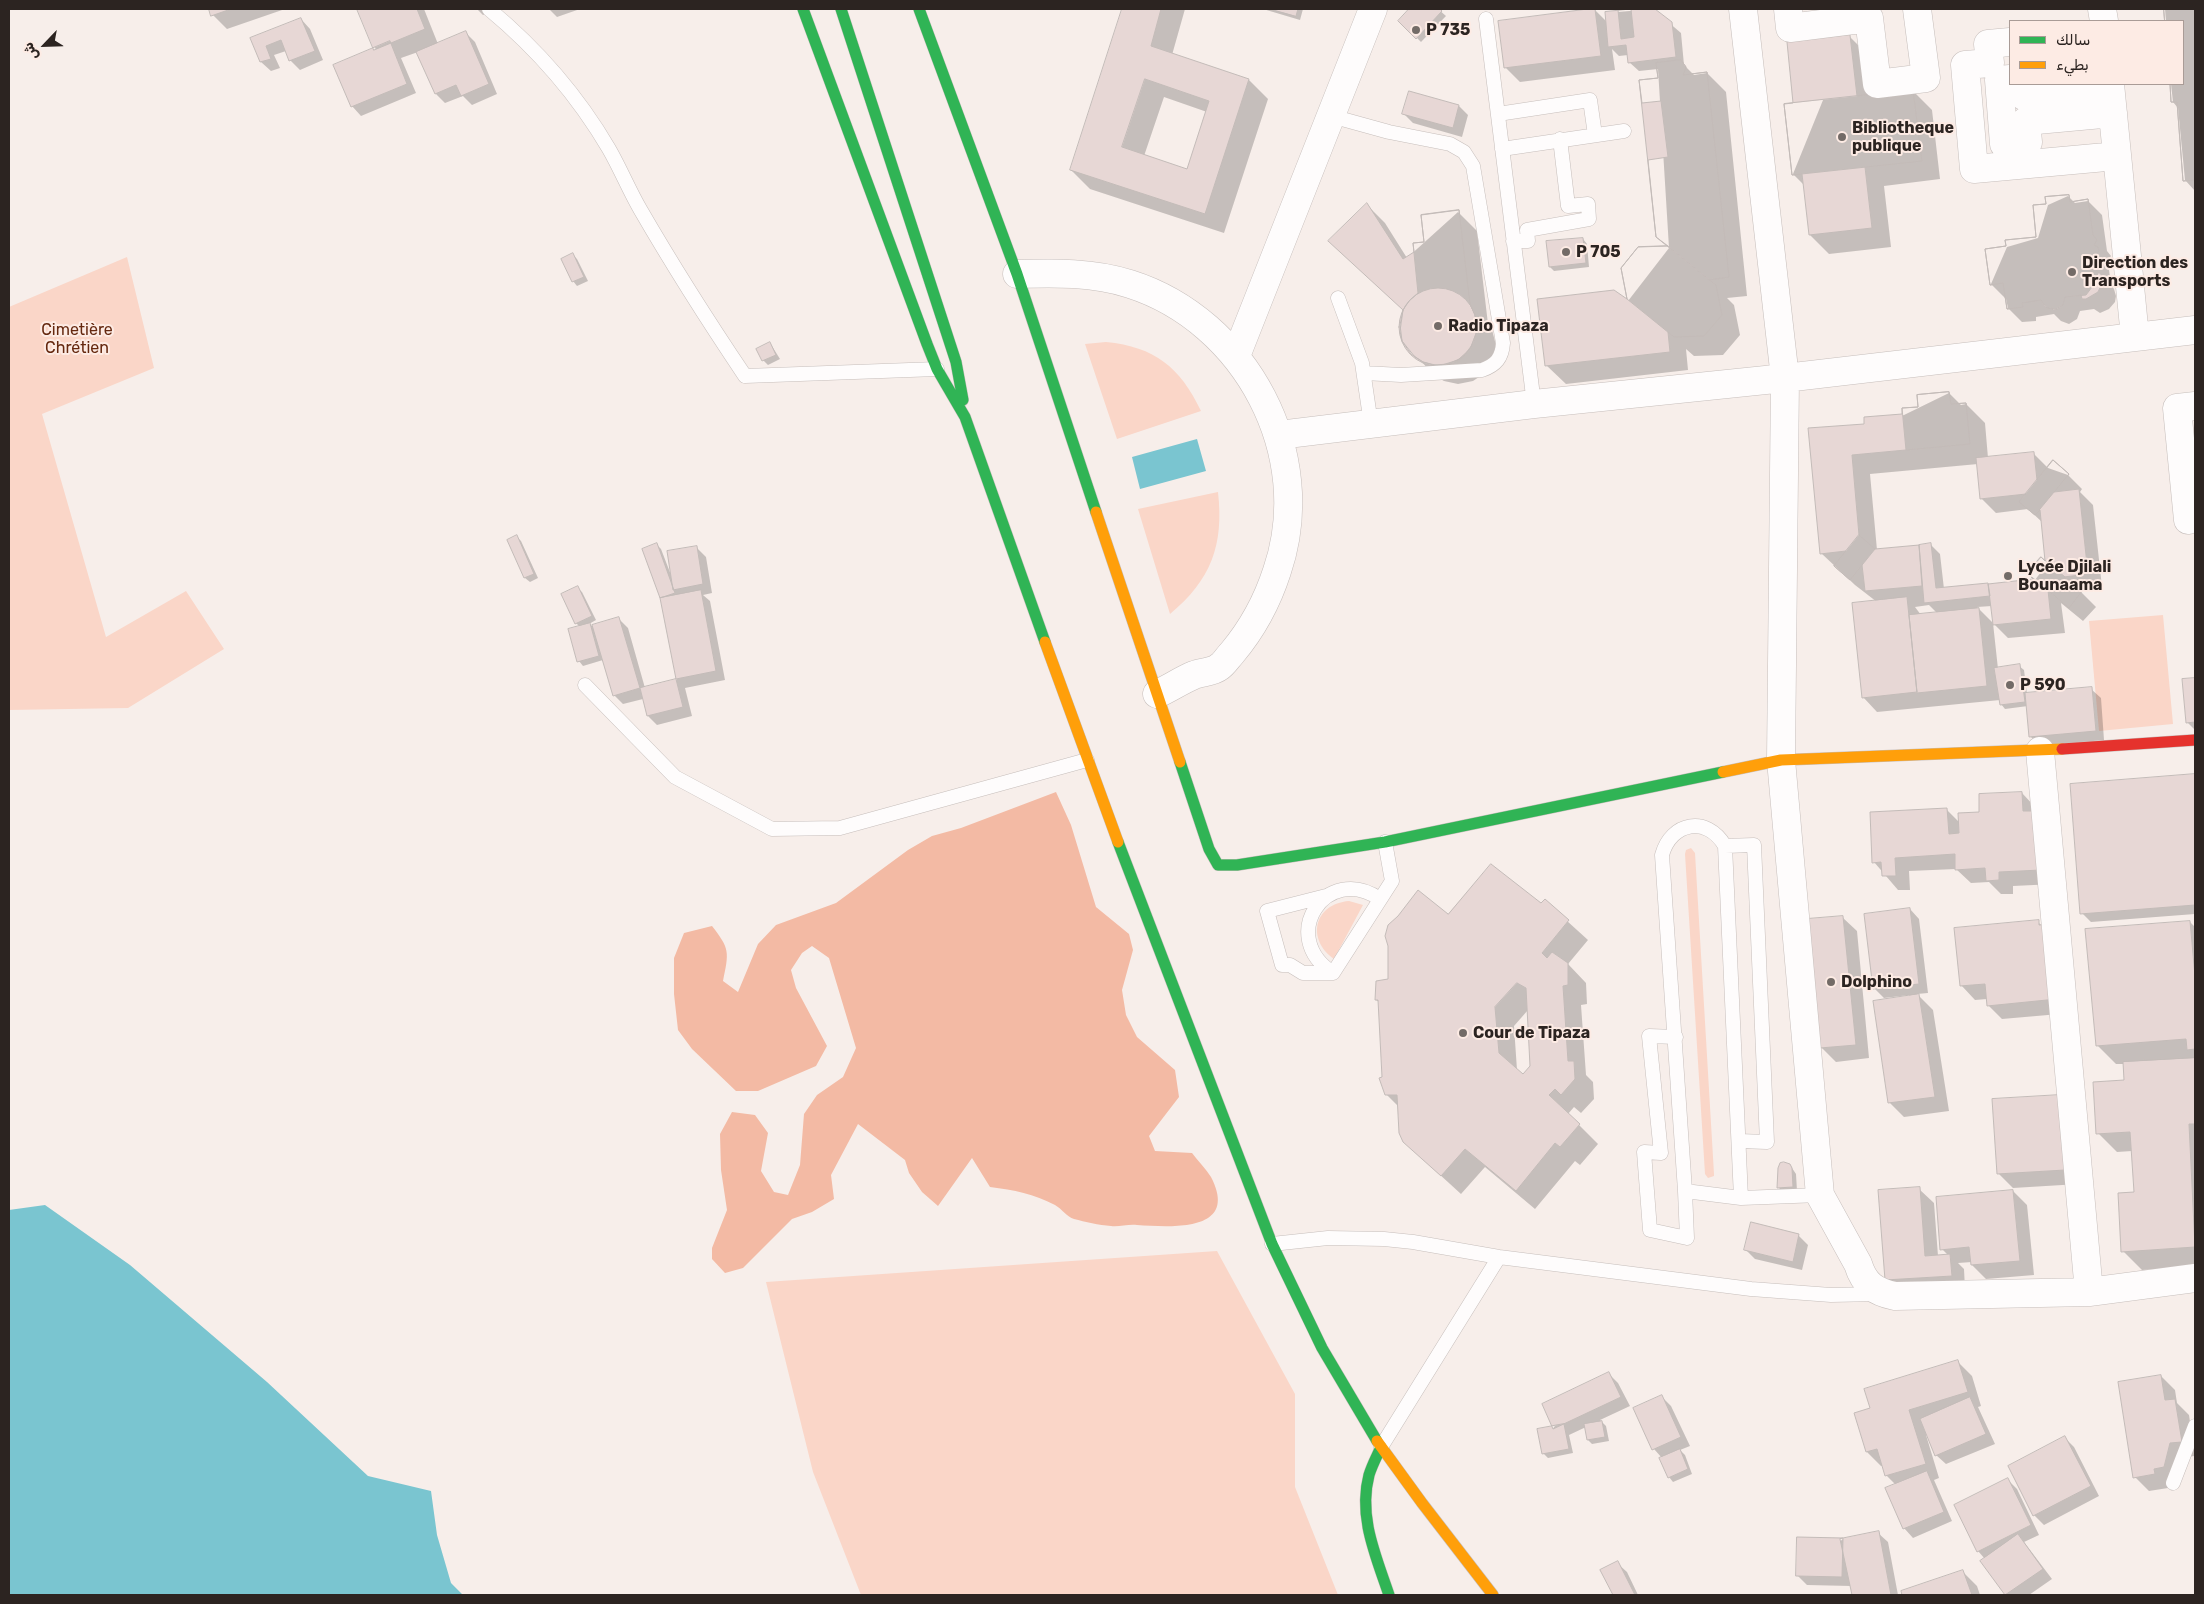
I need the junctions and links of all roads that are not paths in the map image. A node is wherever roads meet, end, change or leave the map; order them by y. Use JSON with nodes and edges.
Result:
{"nodes":[{"id":1,"x":489,"y":9,"type":"edge"},
{"id":2,"x":803,"y":9,"type":"edge"},
{"id":3,"x":841,"y":9,"type":"edge"},
{"id":4,"x":919,"y":9,"type":"edge"},
{"id":5,"x":1373,"y":9,"type":"edge"},
{"id":6,"x":1743,"y":9,"type":"edge"},
{"id":7,"x":1788,"y":9,"type":"edge"},
{"id":8,"x":1917,"y":9,"type":"edge"},
{"id":9,"x":1486,"y":19,"type":"dead end"},
{"id":10,"x":2009,"y":42,"type":"edge"},
{"id":11,"x":2009,"y":80,"type":"edge"},
{"id":12,"x":2024,"y":85,"type":"edge"},
{"id":13,"x":2111,"y":95,"type":"edge"},
{"id":14,"x":1498,"y":114,"type":"junction"},
{"id":15,"x":1330,"y":116,"type":"junction"},
{"id":16,"x":1624,"y":131,"type":"dead end"},
{"id":17,"x":1595,"y":135,"type":"junction"},
{"id":18,"x":1560,"y":139,"type":"junction"},
{"id":19,"x":1502,"y":149,"type":"junction"},
{"id":20,"x":2117,"y":156,"type":"junction"},
{"id":21,"x":1514,"y":241,"type":"junction"},
{"id":22,"x":1017,"y":274,"type":"junction"},
{"id":23,"x":1338,"y":298,"type":"dead end"},
{"id":24,"x":2195,"y":330,"type":"edge"},
{"id":25,"x":2135,"y":337,"type":"junction"},
{"id":26,"x":1236,"y":356,"type":"junction"},
{"id":27,"x":937,"y":369,"type":"junction"},
{"id":28,"x":1364,"y":373,"type":"junction"},
{"id":29,"x":1784,"y":378,"type":"junction"},
{"id":30,"x":1534,"y":404,"type":"junction"},
{"id":31,"x":2195,"y":406,"type":"edge"},
{"id":32,"x":965,"y":417,"type":"junction"},
{"id":33,"x":1371,"y":424,"type":"junction"},
{"id":34,"x":1279,"y":435,"type":"junction"},
{"id":35,"x":2188,"y":520,"type":"dead end"},
{"id":36,"x":585,"y":685,"type":"dead end"},
{"id":37,"x":1157,"y":694,"type":"junction"},
{"id":38,"x":2195,"y":740,"type":"edge"},
{"id":39,"x":2040,"y":752,"type":"junction"},
{"id":40,"x":1086,"y":760,"type":"junction"},
{"id":41,"x":1781,"y":760,"type":"junction"},
{"id":42,"x":1385,"y":842,"type":"junction"},
{"id":43,"x":1724,"y":846,"type":"junction"},
{"id":44,"x":1326,"y":896,"type":"junction"},
{"id":45,"x":1380,"y":899,"type":"junction"},
{"id":46,"x":1333,"y":973,"type":"junction"},
{"id":47,"x":1676,"y":1037,"type":"junction"},
{"id":48,"x":1739,"y":1141,"type":"junction"},
{"id":49,"x":1685,"y":1191,"type":"junction"},
{"id":50,"x":1820,"y":1194,"type":"junction"},
{"id":51,"x":1741,"y":1198,"type":"junction"},
{"id":52,"x":1272,"y":1244,"type":"junction"},
{"id":53,"x":1499,"y":1257,"type":"junction"},
{"id":54,"x":2195,"y":1278,"type":"edge"},
{"id":55,"x":2089,"y":1292,"type":"junction"},
{"id":56,"x":1881,"y":1294,"type":"junction"},
{"id":57,"x":2195,"y":1426,"type":"edge"},
{"id":58,"x":1381,"y":1447,"type":"junction"},
{"id":59,"x":2173,"y":1482,"type":"dead end"},
{"id":60,"x":1389,"y":1595,"type":"edge"},
{"id":61,"x":1493,"y":1595,"type":"edge"}],
"edges":[{"from":1,"to":27,"type":"lane"},
{"from":2,"to":27,"type":"main road"},
{"from":3,"to":32,"type":"main road"},
{"from":4,"to":22,"type":"main road"},
{"from":5,"to":15,"type":"street"},
{"from":6,"to":29,"type":"street"},
{"from":7,"to":8,"type":"street"},
{"from":9,"to":14,"type":"lane"},
{"from":10,"to":20,"type":"street"},
{"from":11,"to":13,"type":"street"},
{"from":12,"to":13,"type":"street"},
{"from":13,"to":20,"type":"street"},
{"from":14,"to":17,"type":"lane"},
{"from":14,"to":19,"type":"lane"},
{"from":15,"to":26,"type":"street"},
{"from":15,"to":28,"type":"lane"},
{"from":16,"to":17,"type":"lane"},
{"from":17,"to":18,"type":"lane"},
{"from":18,"to":19,"type":"lane"},
{"from":18,"to":21,"type":"lane"},
{"from":19,"to":21,"type":"lane"},
{"from":20,"to":25,"type":"street"},
{"from":21,"to":30,"type":"lane"},
{"from":22,"to":26,"type":"street"},
{"from":22,"to":37,"type":"main road"},
{"from":23,"to":28,"type":"lane"},
{"from":24,"to":25,"type":"street"},
{"from":25,"to":29,"type":"street"},
{"from":26,"to":34,"type":"street"},
{"from":27,"to":32,"type":"main road"},
{"from":28,"to":33,"type":"lane"},
{"from":29,"to":30,"type":"street"},
{"from":29,"to":41,"type":"street"},
{"from":30,"to":33,"type":"street"},
{"from":31,"to":35,"type":"street"},
{"from":32,"to":40,"type":"main road"},
{"from":33,"to":34,"type":"street"},
{"from":34,"to":37,"type":"street"},
{"from":36,"to":40,"type":"lane"},
{"from":37,"to":42,"type":"main road"},
{"from":38,"to":39,"type":"main road"},
{"from":39,"to":41,"type":"main road"},
{"from":39,"to":55,"type":"street"},
{"from":40,"to":52,"type":"main road"},
{"from":41,"to":42,"type":"main road"},
{"from":41,"to":50,"type":"street"},
{"from":42,"to":45,"type":"lane"},
{"from":43,"to":47,"type":"lane"},
{"from":43,"to":48,"type":"lane"},
{"from":43,"to":48,"type":"lane"},
{"from":44,"to":45,"type":"lane"},
{"from":44,"to":46,"type":"lane"},
{"from":44,"to":46,"type":"lane"},
{"from":45,"to":46,"type":"lane"},
{"from":47,"to":49,"type":"lane"},
{"from":47,"to":49,"type":"lane"},
{"from":48,"to":51,"type":"lane"},
{"from":49,"to":51,"type":"lane"},
{"from":50,"to":51,"type":"lane"},
{"from":50,"to":56,"type":"street"},
{"from":52,"to":53,"type":"lane"},
{"from":52,"to":58,"type":"main road"},
{"from":53,"to":56,"type":"lane"},
{"from":53,"to":58,"type":"lane"},
{"from":54,"to":55,"type":"street"},
{"from":55,"to":56,"type":"street"},
{"from":57,"to":59,"type":"lane"},
{"from":58,"to":60,"type":"main road"},
{"from":58,"to":61,"type":"main road"}]}
